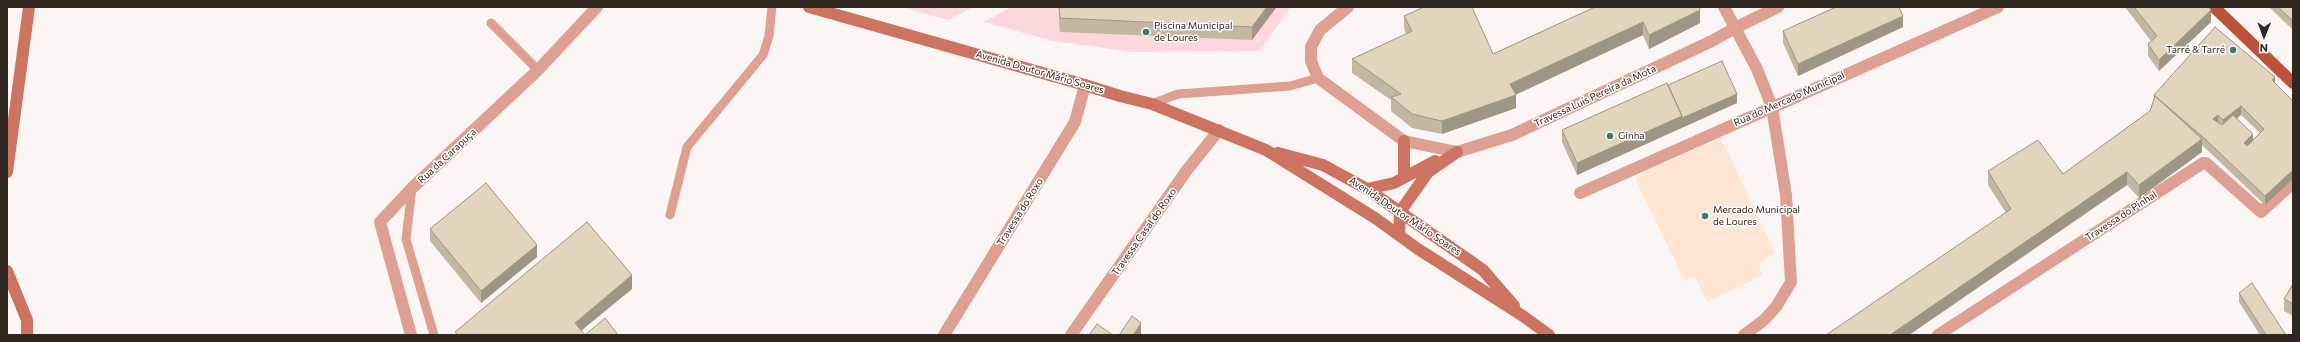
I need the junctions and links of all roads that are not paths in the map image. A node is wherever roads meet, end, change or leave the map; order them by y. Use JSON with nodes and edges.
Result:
{"nodes":[{"id":1,"x":29,"y":7,"type":"edge"},
{"id":2,"x":598,"y":7,"type":"edge"},
{"id":3,"x":772,"y":7,"type":"edge"},
{"id":4,"x":809,"y":7,"type":"edge"},
{"id":5,"x":1348,"y":7,"type":"edge"},
{"id":6,"x":1724,"y":7,"type":"edge"},
{"id":7,"x":1778,"y":7,"type":"edge"},
{"id":8,"x":1998,"y":7,"type":"edge"},
{"id":9,"x":2214,"y":7,"type":"edge"},
{"id":10,"x":491,"y":23,"type":"dead end"},
{"id":11,"x":1734,"y":28,"type":"junction"},
{"id":12,"x":538,"y":70,"type":"junction"},
{"id":13,"x":1318,"y":78,"type":"junction"},
{"id":14,"x":2293,"y":83,"type":"edge"},
{"id":15,"x":1085,"y":85,"type":"junction"},
{"id":16,"x":1152,"y":104,"type":"junction"},
{"id":17,"x":1772,"y":107,"type":"junction"},
{"id":18,"x":1219,"y":130,"type":"junction"},
{"id":19,"x":1404,"y":141,"type":"junction"},
{"id":20,"x":1266,"y":150,"type":"junction"},
{"id":21,"x":1457,"y":152,"type":"junction"},
{"id":22,"x":7,"y":172,"type":"edge"},
{"id":23,"x":1404,"y":177,"type":"junction"},
{"id":24,"x":2293,"y":183,"type":"edge"},
{"id":25,"x":412,"y":188,"type":"junction"},
{"id":26,"x":1367,"y":189,"type":"junction"},
{"id":27,"x":1580,"y":192,"type":"dead end"},
{"id":28,"x":1400,"y":212,"type":"junction"},
{"id":29,"x":670,"y":215,"type":"dead end"},
{"id":30,"x":1399,"y":235,"type":"junction"},
{"id":31,"x":7,"y":271,"type":"edge"},
{"id":32,"x":7,"y":284,"type":"edge"},
{"id":33,"x":18,"y":298,"type":"junction"},
{"id":34,"x":1523,"y":316,"type":"junction"},
{"id":35,"x":27,"y":335,"type":"edge"},
{"id":36,"x":411,"y":335,"type":"edge"},
{"id":37,"x":434,"y":335,"type":"edge"},
{"id":38,"x":944,"y":335,"type":"edge"},
{"id":39,"x":1071,"y":335,"type":"edge"},
{"id":40,"x":1550,"y":335,"type":"edge"},
{"id":41,"x":1744,"y":335,"type":"edge"},
{"id":42,"x":1938,"y":335,"type":"edge"}],
"edges":[{"from":1,"to":22,"type":"street"},
{"from":2,"to":12,"type":"street","name":"Rua da Carapuça"},
{"from":3,"to":29,"type":"lane"},
{"from":4,"to":15,"type":"street","name":"Avenida Doutor Mário Soares"},
{"from":5,"to":13,"type":"street"},
{"from":6,"to":11,"type":"street"},
{"from":7,"to":11,"type":"street","name":"Travessa Luís Pereira da Mota"},
{"from":8,"to":17,"type":"street","name":"Rua do Mercado Municipal"},
{"from":9,"to":14,"type":"main road"},
{"from":10,"to":12,"type":"lane"},
{"from":11,"to":17,"type":"street"},
{"from":11,"to":21,"type":"street","name":"Travessa Luís Pereira da Mota"},
{"from":12,"to":25,"type":"street","name":"Rua da Carapuça"},
{"from":13,"to":16,"type":"lane"},
{"from":13,"to":19,"type":"street"},
{"from":15,"to":16,"type":"street","name":"Avenida Doutor Mário Soares"},
{"from":15,"to":38,"type":"street","name":"Travessa do Roxo"},
{"from":16,"to":18,"type":"street","name":"Avenida Doutor Mário Soares"},
{"from":17,"to":27,"type":"street","name":"Rua do Mercado Municipal"},
{"from":17,"to":41,"type":"street"},
{"from":18,"to":20,"type":"street","name":"Avenida Doutor Mário Soares"},
{"from":18,"to":39,"type":"street","name":"Travessa Casal do Roxo"},
{"from":19,"to":21,"type":"street","name":"Travessa Luís Pereira da Mota"},
{"from":19,"to":23,"type":"street"},
{"from":20,"to":26,"type":"street","name":"Avenida Doutor Mário Soares"},
{"from":20,"to":30,"type":"street","name":"Avenida Doutor Mário Soares"},
{"from":21,"to":23,"type":"street"},
{"from":21,"to":28,"type":"street"},
{"from":23,"to":26,"type":"street"},
{"from":24,"to":42,"type":"street","name":"Travessa do Pinhal"},
{"from":25,"to":36,"type":"street","name":"Rua da Carapuça"},
{"from":25,"to":37,"type":"lane"},
{"from":26,"to":28,"type":"street","name":"Avenida Doutor Mário Soares"},
{"from":28,"to":30,"type":"street"},
{"from":28,"to":34,"type":"street","name":"Avenida Doutor Mário Soares"},
{"from":30,"to":34,"type":"street","name":"Avenida Doutor Mário Soares"},
{"from":31,"to":33,"type":"street"},
{"from":32,"to":33,"type":"street"},
{"from":33,"to":35,"type":"street"},
{"from":34,"to":40,"type":"street","name":"Avenida Doutor Mário Soares"}]}
